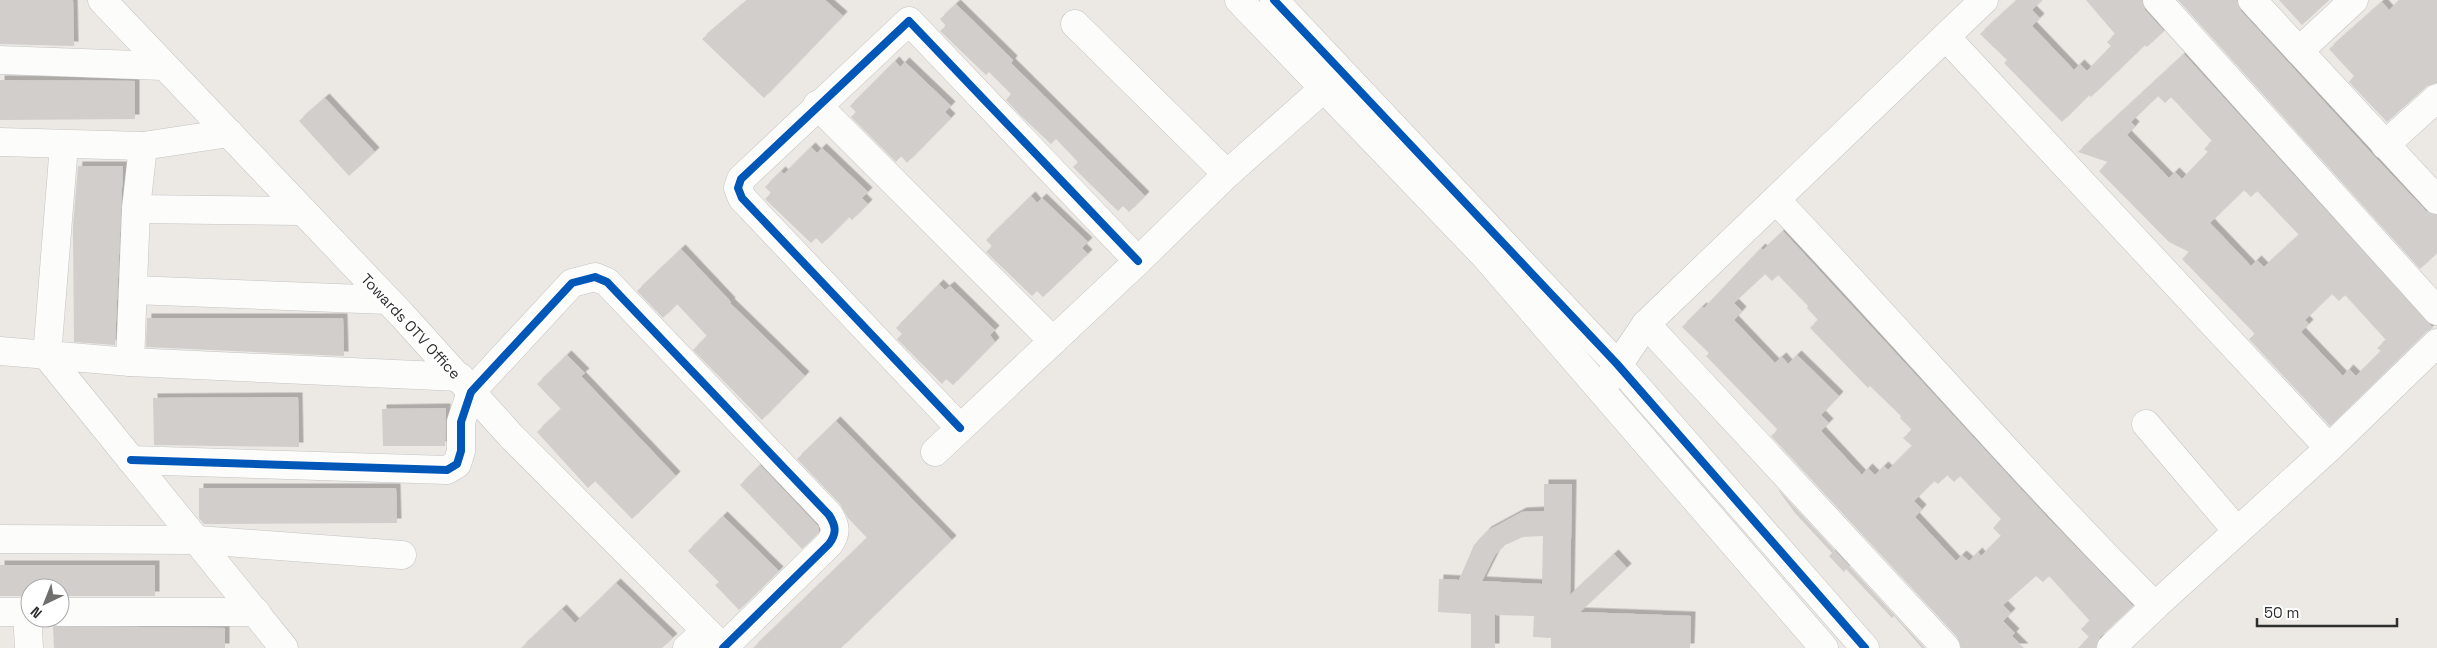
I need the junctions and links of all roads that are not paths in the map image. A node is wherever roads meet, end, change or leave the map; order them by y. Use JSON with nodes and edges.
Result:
{"nodes":[{"id":1,"x":102,"y":0,"type":"edge"},
{"id":2,"x":1238,"y":0,"type":"edge"},
{"id":3,"x":1274,"y":0,"type":"edge"},
{"id":4,"x":1984,"y":0,"type":"edge"},
{"id":5,"x":2157,"y":0,"type":"edge"},
{"id":6,"x":2252,"y":0,"type":"edge"},
{"id":7,"x":2354,"y":0,"type":"edge"},
{"id":8,"x":1076,"y":24,"type":"dead end"},
{"id":9,"x":1946,"y":37,"type":"junction"},
{"id":10,"x":2299,"y":51,"type":"junction"},
{"id":11,"x":0,"y":60,"type":"edge"},
{"id":12,"x":163,"y":66,"type":"junction"},
{"id":13,"x":1323,"y":89,"type":"junction"},
{"id":14,"x":2437,"y":98,"type":"edge"},
{"id":15,"x":817,"y":106,"type":"junction"},
{"id":16,"x":229,"y":133,"type":"junction"},
{"id":17,"x":0,"y":142,"type":"edge"},
{"id":18,"x":64,"y":145,"type":"junction"},
{"id":19,"x":2385,"y":145,"type":"junction"},
{"id":20,"x":143,"y":146,"type":"junction"},
{"id":21,"x":1227,"y":174,"type":"junction"},
{"id":22,"x":2437,"y":200,"type":"edge"},
{"id":23,"x":1777,"y":201,"type":"junction"},
{"id":24,"x":136,"y":209,"type":"junction"},
{"id":25,"x":303,"y":211,"type":"junction"},
{"id":26,"x":1138,"y":261,"type":"junction"},
{"id":27,"x":133,"y":290,"type":"junction"},
{"id":28,"x":387,"y":300,"type":"junction"},
{"id":29,"x":2437,"y":311,"type":"edge"},
{"id":30,"x":1646,"y":324,"type":"junction"},
{"id":31,"x":1053,"y":340,"type":"junction"},
{"id":32,"x":2437,"y":343,"type":"edge"},
{"id":33,"x":0,"y":350,"type":"edge"},
{"id":34,"x":47,"y":356,"type":"junction"},
{"id":35,"x":130,"y":362,"type":"junction"},
{"id":36,"x":1618,"y":364,"type":"junction"},
{"id":37,"x":465,"y":384,"type":"junction"},
{"id":38,"x":1602,"y":391,"type":"junction"},
{"id":39,"x":2146,"y":424,"type":"dead end"},
{"id":40,"x":960,"y":428,"type":"junction"},
{"id":41,"x":2329,"y":448,"type":"junction"},
{"id":42,"x":935,"y":452,"type":"dead end"},
{"id":43,"x":131,"y":460,"type":"junction"},
{"id":44,"x":2237,"y":531,"type":"junction"},
{"id":45,"x":0,"y":540,"type":"edge"},
{"id":46,"x":198,"y":540,"type":"junction"},
{"id":47,"x":402,"y":555,"type":"dead end"},
{"id":48,"x":2155,"y":606,"type":"junction"},
{"id":49,"x":0,"y":612,"type":"edge"},
{"id":50,"x":20,"y":612,"type":"edge"},
{"id":51,"x":70,"y":612,"type":"edge"},
{"id":52,"x":256,"y":612,"type":"junction"},
{"id":53,"x":28,"y":628,"type":"edge"},
{"id":54,"x":710,"y":644,"type":"edge"},
{"id":55,"x":29,"y":648,"type":"edge"},
{"id":56,"x":284,"y":648,"type":"edge"},
{"id":57,"x":1824,"y":648,"type":"edge"},
{"id":58,"x":1865,"y":648,"type":"edge"},
{"id":59,"x":1946,"y":648,"type":"edge"},
{"id":60,"x":2112,"y":648,"type":"edge"}],
"edges":[{"from":1,"to":12,"type":"street","name":"Towards OTV Office"},
{"from":2,"to":13,"type":"street"},
{"from":3,"to":36,"type":"street"},
{"from":4,"to":9,"type":"street"},
{"from":5,"to":29,"type":"street"},
{"from":6,"to":10,"type":"street"},
{"from":7,"to":10,"type":"street"},
{"from":8,"to":21,"type":"street"},
{"from":9,"to":23,"type":"street"},
{"from":9,"to":41,"type":"street"},
{"from":10,"to":19,"type":"street"},
{"from":11,"to":12,"type":"street"},
{"from":12,"to":16,"type":"street","name":"Towards OTV Office"},
{"from":13,"to":21,"type":"street"},
{"from":13,"to":38,"type":"street"},
{"from":14,"to":19,"type":"street"},
{"from":15,"to":26,"type":"street"},
{"from":15,"to":31,"type":"street"},
{"from":15,"to":40,"type":"street"},
{"from":16,"to":20,"type":"street"},
{"from":16,"to":25,"type":"street","name":"Towards OTV Office"},
{"from":17,"to":18,"type":"street"},
{"from":18,"to":20,"type":"street"},
{"from":18,"to":34,"type":"street"},
{"from":19,"to":22,"type":"street"},
{"from":20,"to":24,"type":"street"},
{"from":21,"to":26,"type":"street"},
{"from":23,"to":30,"type":"street"},
{"from":23,"to":48,"type":"street"},
{"from":24,"to":25,"type":"street"},
{"from":24,"to":27,"type":"street"},
{"from":25,"to":28,"type":"street","name":"Towards OTV Office"},
{"from":26,"to":31,"type":"street"},
{"from":27,"to":28,"type":"street"},
{"from":27,"to":35,"type":"street"},
{"from":28,"to":37,"type":"street","name":"Towards OTV Office"},
{"from":30,"to":36,"type":"street"},
{"from":30,"to":59,"type":"street"},
{"from":31,"to":40,"type":"street"},
{"from":32,"to":41,"type":"street"},
{"from":33,"to":34,"type":"street"},
{"from":34,"to":35,"type":"street"},
{"from":34,"to":43,"type":"street"},
{"from":35,"to":37,"type":"street"},
{"from":36,"to":38,"type":"street"},
{"from":36,"to":58,"type":"street"},
{"from":37,"to":43,"type":"street"},
{"from":37,"to":54,"type":"street","name":"Towards OTV Office"},
{"from":37,"to":54,"type":"street"},
{"from":38,"to":57,"type":"street"},
{"from":39,"to":44,"type":"street"},
{"from":40,"to":42,"type":"street"},
{"from":41,"to":44,"type":"street"},
{"from":43,"to":46,"type":"street"},
{"from":44,"to":48,"type":"street"},
{"from":45,"to":46,"type":"street"},
{"from":46,"to":47,"type":"street"},
{"from":46,"to":52,"type":"street"},
{"from":48,"to":60,"type":"street"},
{"from":49,"to":50,"type":"street"},
{"from":51,"to":52,"type":"street"},
{"from":52,"to":56,"type":"street"},
{"from":53,"to":55,"type":"street"}]}
